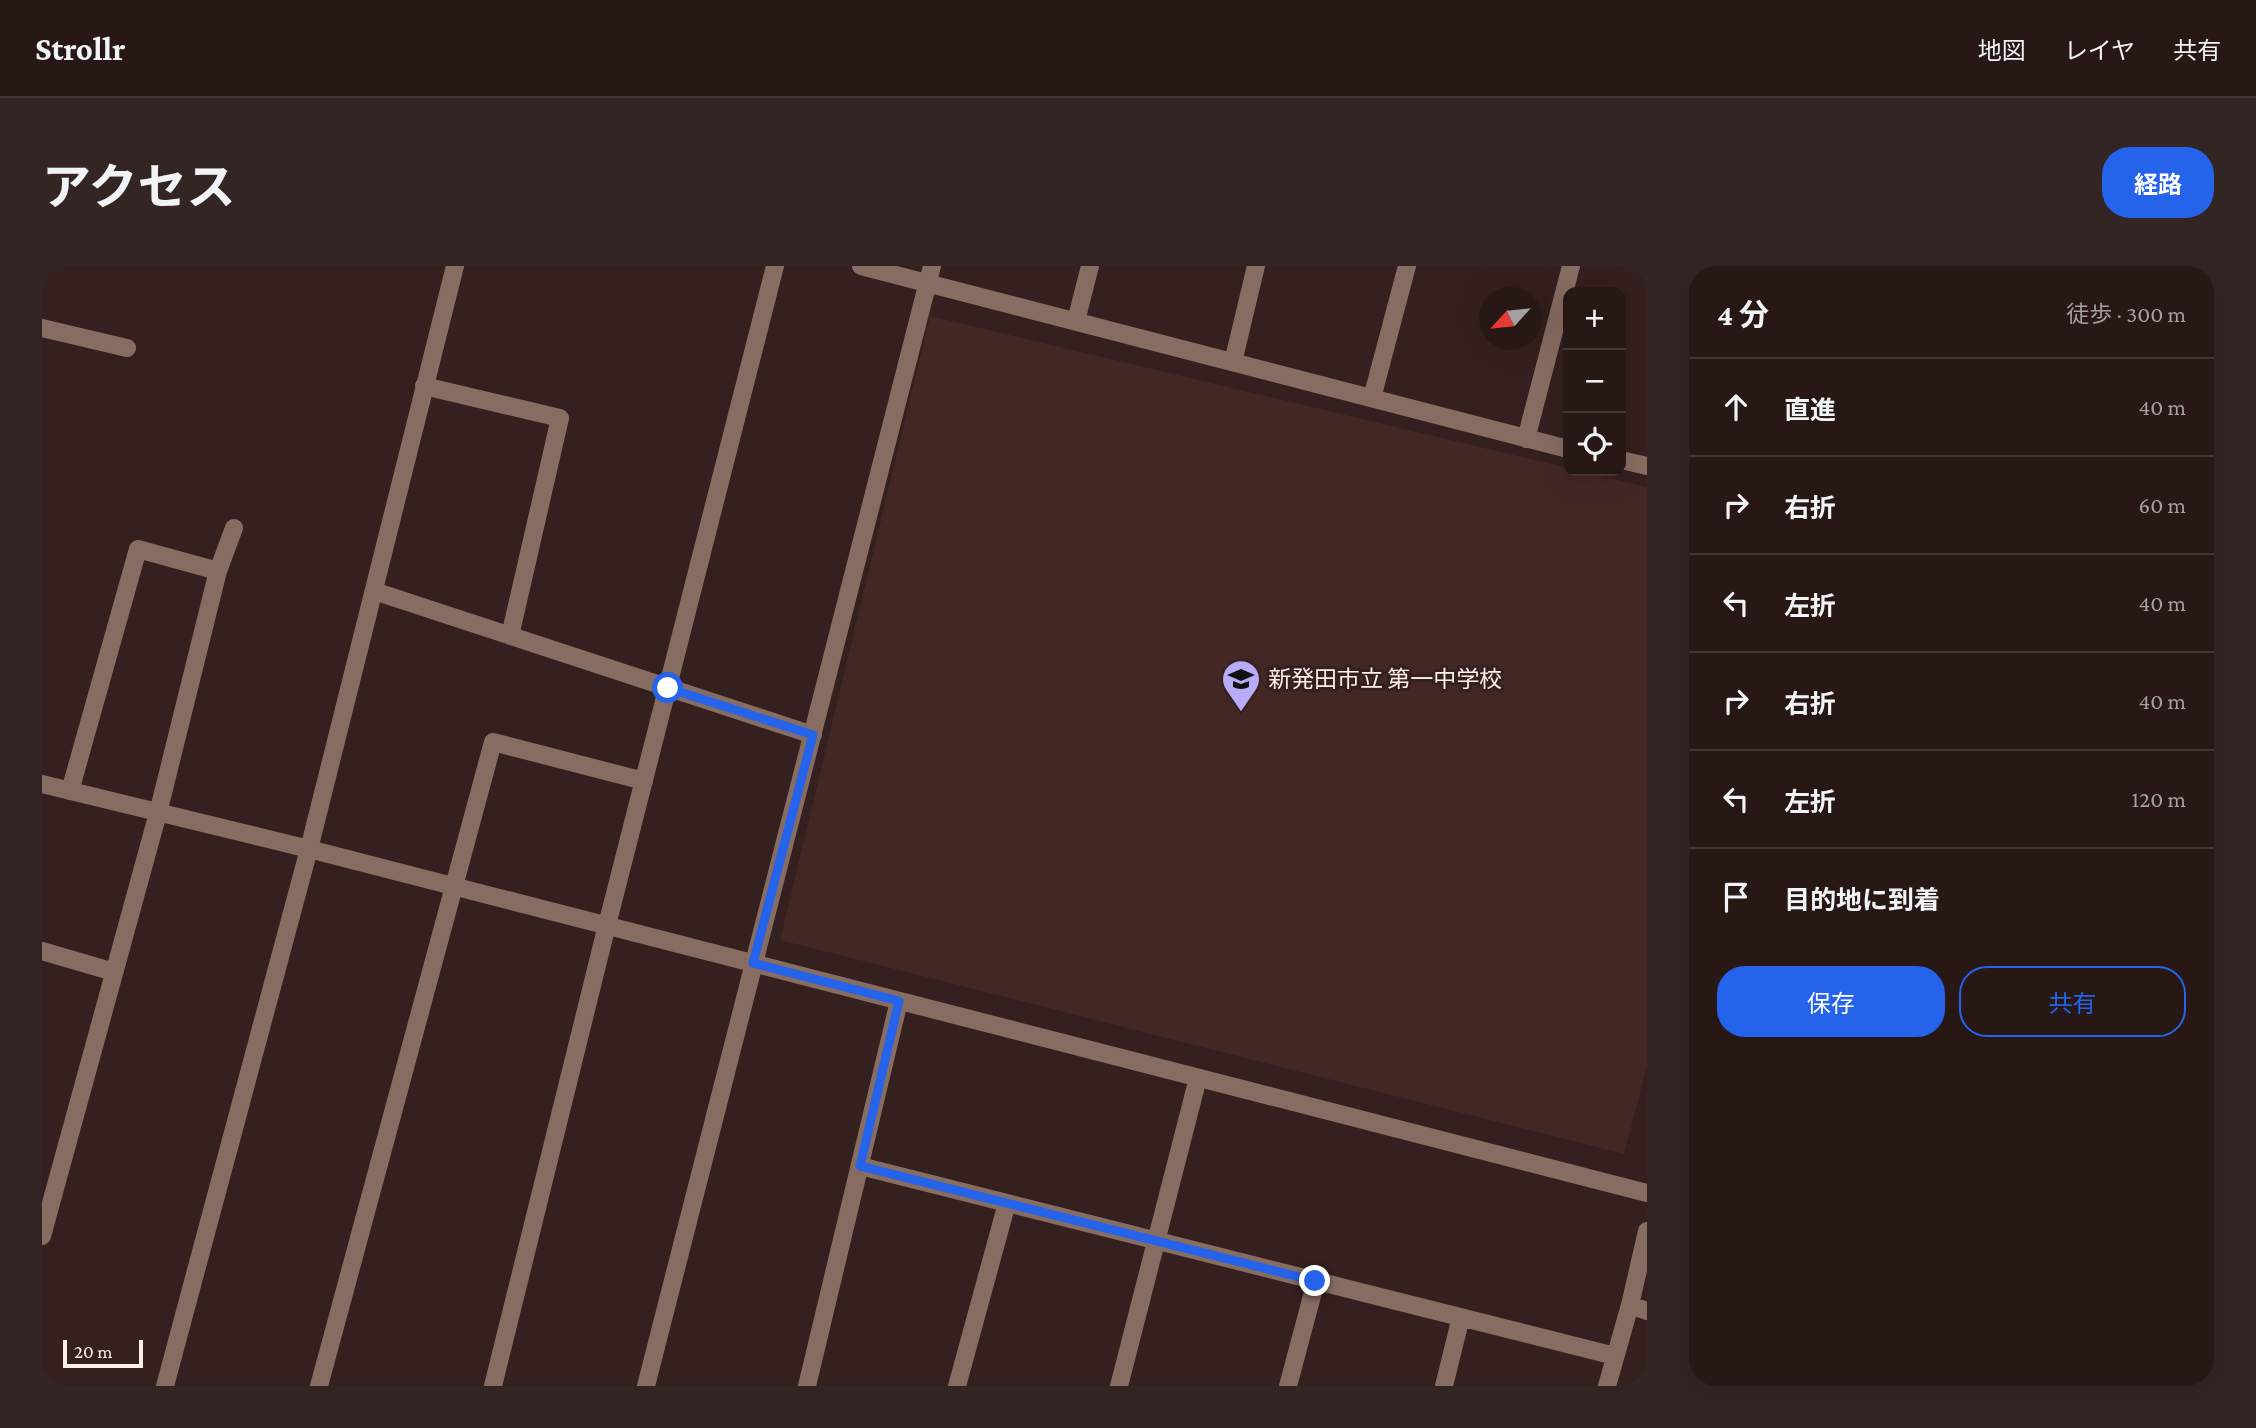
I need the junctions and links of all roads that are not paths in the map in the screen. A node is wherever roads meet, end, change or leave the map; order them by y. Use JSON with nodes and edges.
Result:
{"nodes":[{"id":1,"x":455,"y":266,"type":"edge"},
{"id":2,"x":775,"y":266,"type":"edge"},
{"id":3,"x":862,"y":266,"type":"edge"},
{"id":4,"x":1090,"y":266,"type":"edge"},
{"id":5,"x":1256,"y":266,"type":"edge"},
{"id":6,"x":1407,"y":266,"type":"edge"},
{"id":7,"x":1571,"y":266,"type":"edge"},
{"id":8,"x":929,"y":274,"type":"edge"},
{"id":9,"x":1076,"y":321,"type":"junction"},
{"id":10,"x":42,"y":328,"type":"edge"},
{"id":11,"x":127,"y":348,"type":"dead end"},
{"id":12,"x":1233,"y":362,"type":"junction"},
{"id":13,"x":424,"y":386,"type":"junction"},
{"id":14,"x":1372,"y":398,"type":"junction"},
{"id":15,"x":1526,"y":439,"type":"junction"},
{"id":16,"x":1563,"y":448,"type":"edge"},
{"id":17,"x":1626,"y":461,"type":"edge"},
{"id":18,"x":1647,"y":466,"type":"edge"},
{"id":19,"x":234,"y":528,"type":"dead end"},
{"id":20,"x":218,"y":571,"type":"junction"},
{"id":21,"x":373,"y":591,"type":"junction"},
{"id":22,"x":510,"y":636,"type":"junction"},
{"id":23,"x":668,"y":688,"type":"junction"},
{"id":24,"x":813,"y":735,"type":"junction"},
{"id":25,"x":644,"y":781,"type":"junction"},
{"id":26,"x":42,"y":784,"type":"edge"},
{"id":27,"x":70,"y":791,"type":"junction"},
{"id":28,"x":158,"y":813,"type":"junction"},
{"id":29,"x":309,"y":849,"type":"junction"},
{"id":30,"x":453,"y":886,"type":"junction"},
{"id":31,"x":607,"y":925,"type":"junction"},
{"id":32,"x":42,"y":951,"type":"edge"},
{"id":33,"x":753,"y":963,"type":"junction"},
{"id":34,"x":114,"y":972,"type":"junction"},
{"id":35,"x":899,"y":1001,"type":"junction"},
{"id":36,"x":1198,"y":1077,"type":"junction"},
{"id":37,"x":860,"y":1166,"type":"junction"},
{"id":38,"x":1647,"y":1193,"type":"edge"},
{"id":39,"x":1007,"y":1203,"type":"junction"},
{"id":40,"x":1647,"y":1231,"type":"edge"},
{"id":41,"x":42,"y":1236,"type":"edge"},
{"id":42,"x":1157,"y":1241,"type":"junction"},
{"id":43,"x":1315,"y":1281,"type":"junction"},
{"id":44,"x":1638,"y":1308,"type":"edge"},
{"id":45,"x":1461,"y":1317,"type":"junction"},
{"id":46,"x":1615,"y":1356,"type":"junction"},
{"id":47,"x":165,"y":1386,"type":"edge"},
{"id":48,"x":320,"y":1386,"type":"edge"},
{"id":49,"x":493,"y":1386,"type":"edge"},
{"id":50,"x":646,"y":1386,"type":"edge"},
{"id":51,"x":807,"y":1386,"type":"edge"},
{"id":52,"x":957,"y":1386,"type":"edge"},
{"id":53,"x":1119,"y":1386,"type":"edge"},
{"id":54,"x":1289,"y":1386,"type":"edge"},
{"id":55,"x":1444,"y":1386,"type":"edge"},
{"id":56,"x":1607,"y":1386,"type":"edge"}],
"edges":[{"from":1,"to":13,"type":"street"},
{"from":2,"to":23,"type":"street"},
{"from":3,"to":8,"type":"street"},
{"from":4,"to":9,"type":"street"},
{"from":5,"to":12,"type":"street"},
{"from":6,"to":14,"type":"street"},
{"from":7,"to":15,"type":"street"},
{"from":8,"to":9,"type":"street"},
{"from":8,"to":24,"type":"street"},
{"from":9,"to":12,"type":"street"},
{"from":10,"to":11,"type":"street"},
{"from":12,"to":14,"type":"street"},
{"from":13,"to":21,"type":"street"},
{"from":13,"to":22,"type":"street"},
{"from":14,"to":15,"type":"street"},
{"from":15,"to":16,"type":"street"},
{"from":17,"to":18,"type":"street"},
{"from":19,"to":20,"type":"street"},
{"from":20,"to":27,"type":"street"},
{"from":20,"to":28,"type":"street"},
{"from":21,"to":22,"type":"street"},
{"from":21,"to":29,"type":"street"},
{"from":22,"to":23,"type":"street"},
{"from":23,"to":24,"type":"street"},
{"from":23,"to":25,"type":"street"},
{"from":24,"to":33,"type":"street"},
{"from":25,"to":30,"type":"street"},
{"from":25,"to":31,"type":"street"},
{"from":26,"to":27,"type":"street"},
{"from":27,"to":28,"type":"street"},
{"from":28,"to":29,"type":"street"},
{"from":28,"to":34,"type":"street"},
{"from":29,"to":30,"type":"street"},
{"from":29,"to":47,"type":"street"},
{"from":30,"to":31,"type":"street"},
{"from":30,"to":48,"type":"street"},
{"from":31,"to":33,"type":"street"},
{"from":31,"to":49,"type":"street"},
{"from":32,"to":34,"type":"street"},
{"from":33,"to":35,"type":"street"},
{"from":33,"to":50,"type":"street"},
{"from":34,"to":41,"type":"street"},
{"from":35,"to":36,"type":"street"},
{"from":35,"to":37,"type":"street"},
{"from":36,"to":38,"type":"street"},
{"from":36,"to":42,"type":"street"},
{"from":37,"to":39,"type":"street"},
{"from":37,"to":51,"type":"street"},
{"from":39,"to":42,"type":"street"},
{"from":39,"to":52,"type":"street"},
{"from":40,"to":44,"type":"street"},
{"from":42,"to":43,"type":"street"},
{"from":42,"to":53,"type":"street"},
{"from":43,"to":45,"type":"street"},
{"from":43,"to":54,"type":"street"},
{"from":44,"to":46,"type":"street"},
{"from":45,"to":46,"type":"street"},
{"from":45,"to":55,"type":"street"},
{"from":46,"to":56,"type":"street"}]}
